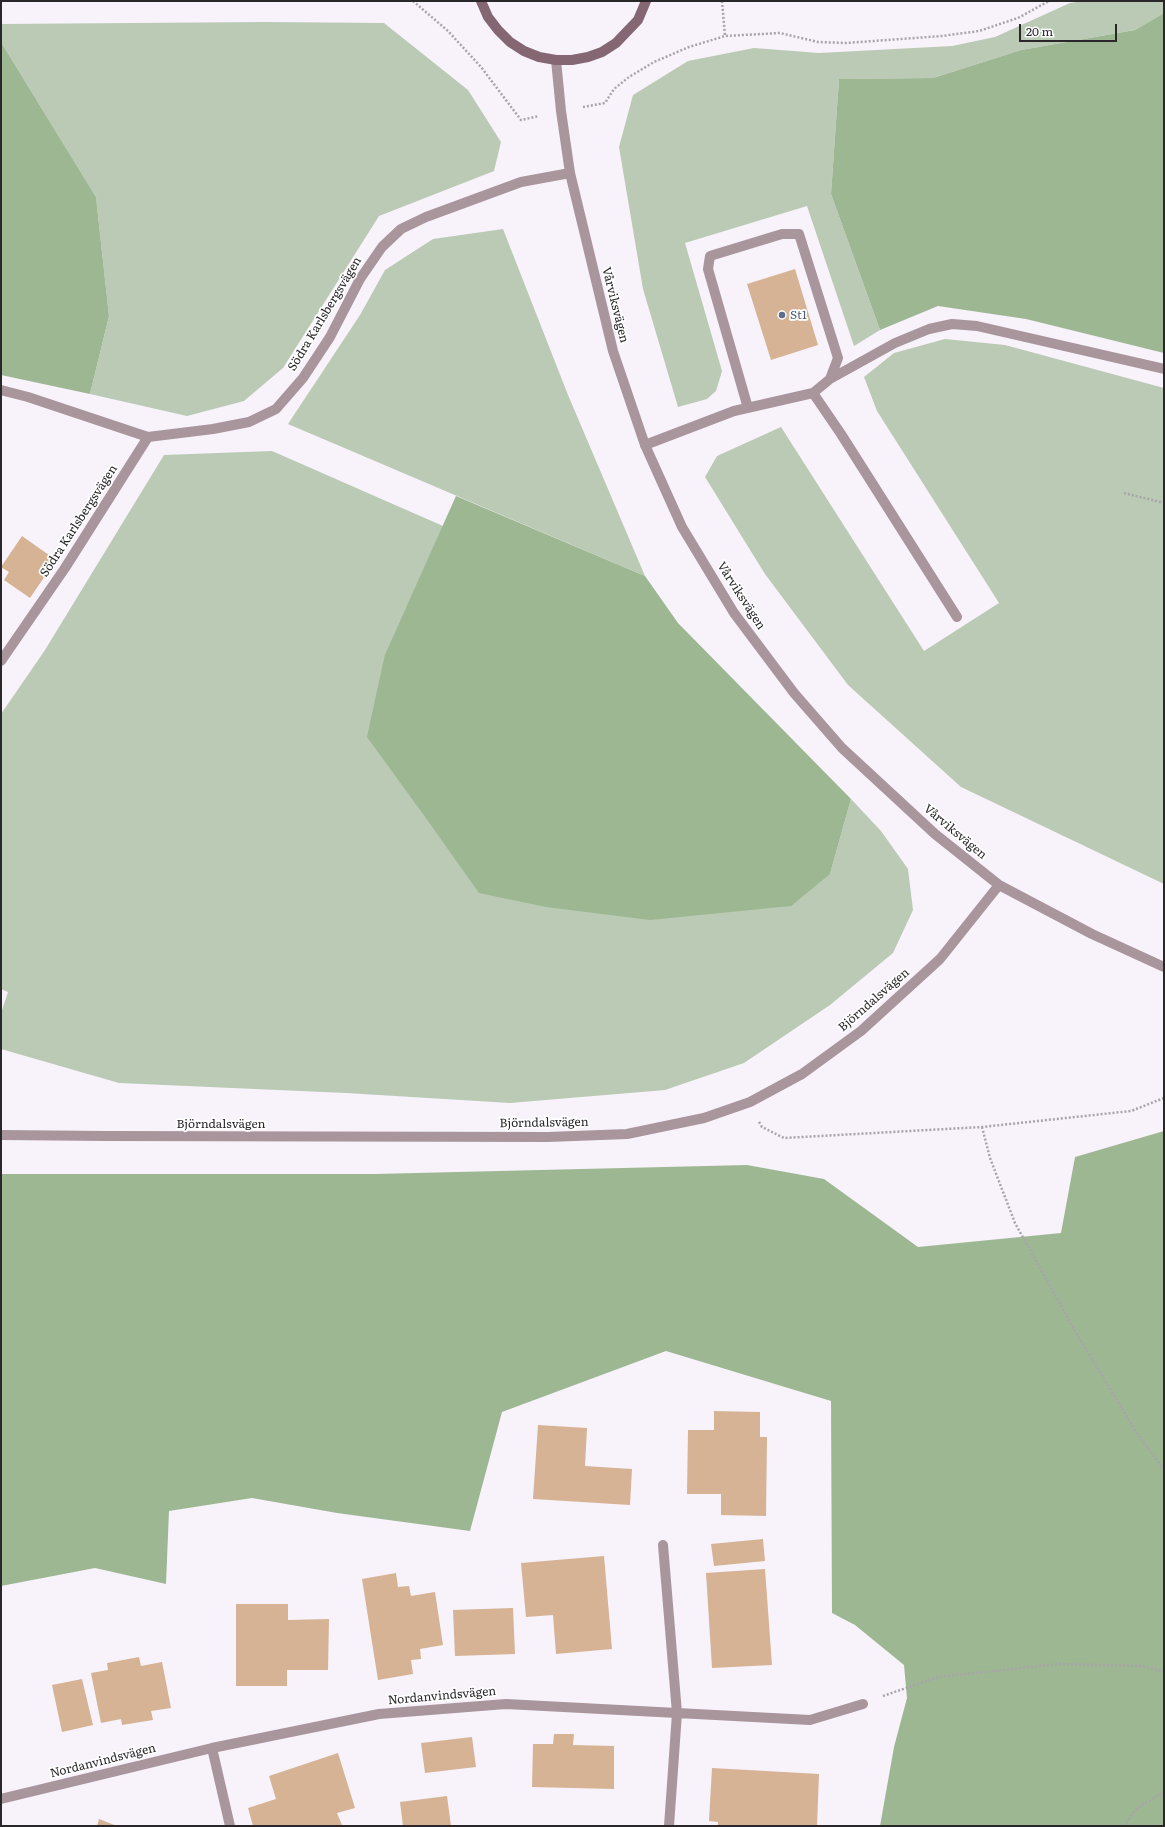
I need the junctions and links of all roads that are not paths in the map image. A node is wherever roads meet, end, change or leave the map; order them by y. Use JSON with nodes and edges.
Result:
{"nodes":[{"id":1,"x":481,"y":1,"type":"edge"},
{"id":2,"x":646,"y":1,"type":"edge"},
{"id":3,"x":556,"y":60,"type":"junction"},
{"id":4,"x":570,"y":173,"type":"junction"},
{"id":5,"x":1164,"y":369,"type":"edge"},
{"id":6,"x":830,"y":378,"type":"junction"},
{"id":7,"x":1,"y":390,"type":"edge"},
{"id":8,"x":813,"y":393,"type":"junction"},
{"id":9,"x":748,"y":408,"type":"junction"},
{"id":10,"x":148,"y":437,"type":"junction"},
{"id":11,"x":645,"y":445,"type":"junction"},
{"id":12,"x":957,"y":617,"type":"dead end"},
{"id":13,"x":1,"y":661,"type":"edge"},
{"id":14,"x":999,"y":885,"type":"junction"},
{"id":15,"x":1164,"y":967,"type":"edge"},
{"id":16,"x":1,"y":1135,"type":"edge"},
{"id":17,"x":663,"y":1545,"type":"dead end"},
{"id":18,"x":863,"y":1704,"type":"road end"},
{"id":19,"x":677,"y":1713,"type":"junction"},
{"id":20,"x":212,"y":1748,"type":"junction"},
{"id":21,"x":1,"y":1799,"type":"edge"},
{"id":22,"x":230,"y":1826,"type":"edge"},
{"id":23,"x":669,"y":1826,"type":"edge"}],
"edges":[{"from":1,"to":3,"type":"main road"},
{"from":2,"to":3,"type":"main road"},
{"from":3,"to":4,"type":"street","name":"Vårviksvägen"},
{"from":4,"to":10,"type":"street","name":"Södra Karlsbergsvägen"},
{"from":4,"to":11,"type":"street","name":"Vårviksvägen"},
{"from":5,"to":6,"type":"street"},
{"from":6,"to":8,"type":"street"},
{"from":6,"to":9,"type":"street"},
{"from":7,"to":10,"type":"street"},
{"from":8,"to":9,"type":"street"},
{"from":8,"to":12,"type":"street"},
{"from":9,"to":11,"type":"street"},
{"from":10,"to":13,"type":"street","name":"Södra Karlsbergsvägen"},
{"from":11,"to":14,"type":"street","name":"Vårviksvägen"},
{"from":14,"to":15,"type":"street","name":"Vårviksvägen"},
{"from":14,"to":16,"type":"street","name":"Björndalsvägen"},
{"from":17,"to":19,"type":"street"},
{"from":18,"to":19,"type":"street","name":"Nordanvindsvägen"},
{"from":19,"to":20,"type":"street","name":"Nordanvindsvägen"},
{"from":19,"to":23,"type":"street"},
{"from":20,"to":21,"type":"street","name":"Nordanvindsvägen"},
{"from":20,"to":22,"type":"street"}]}
